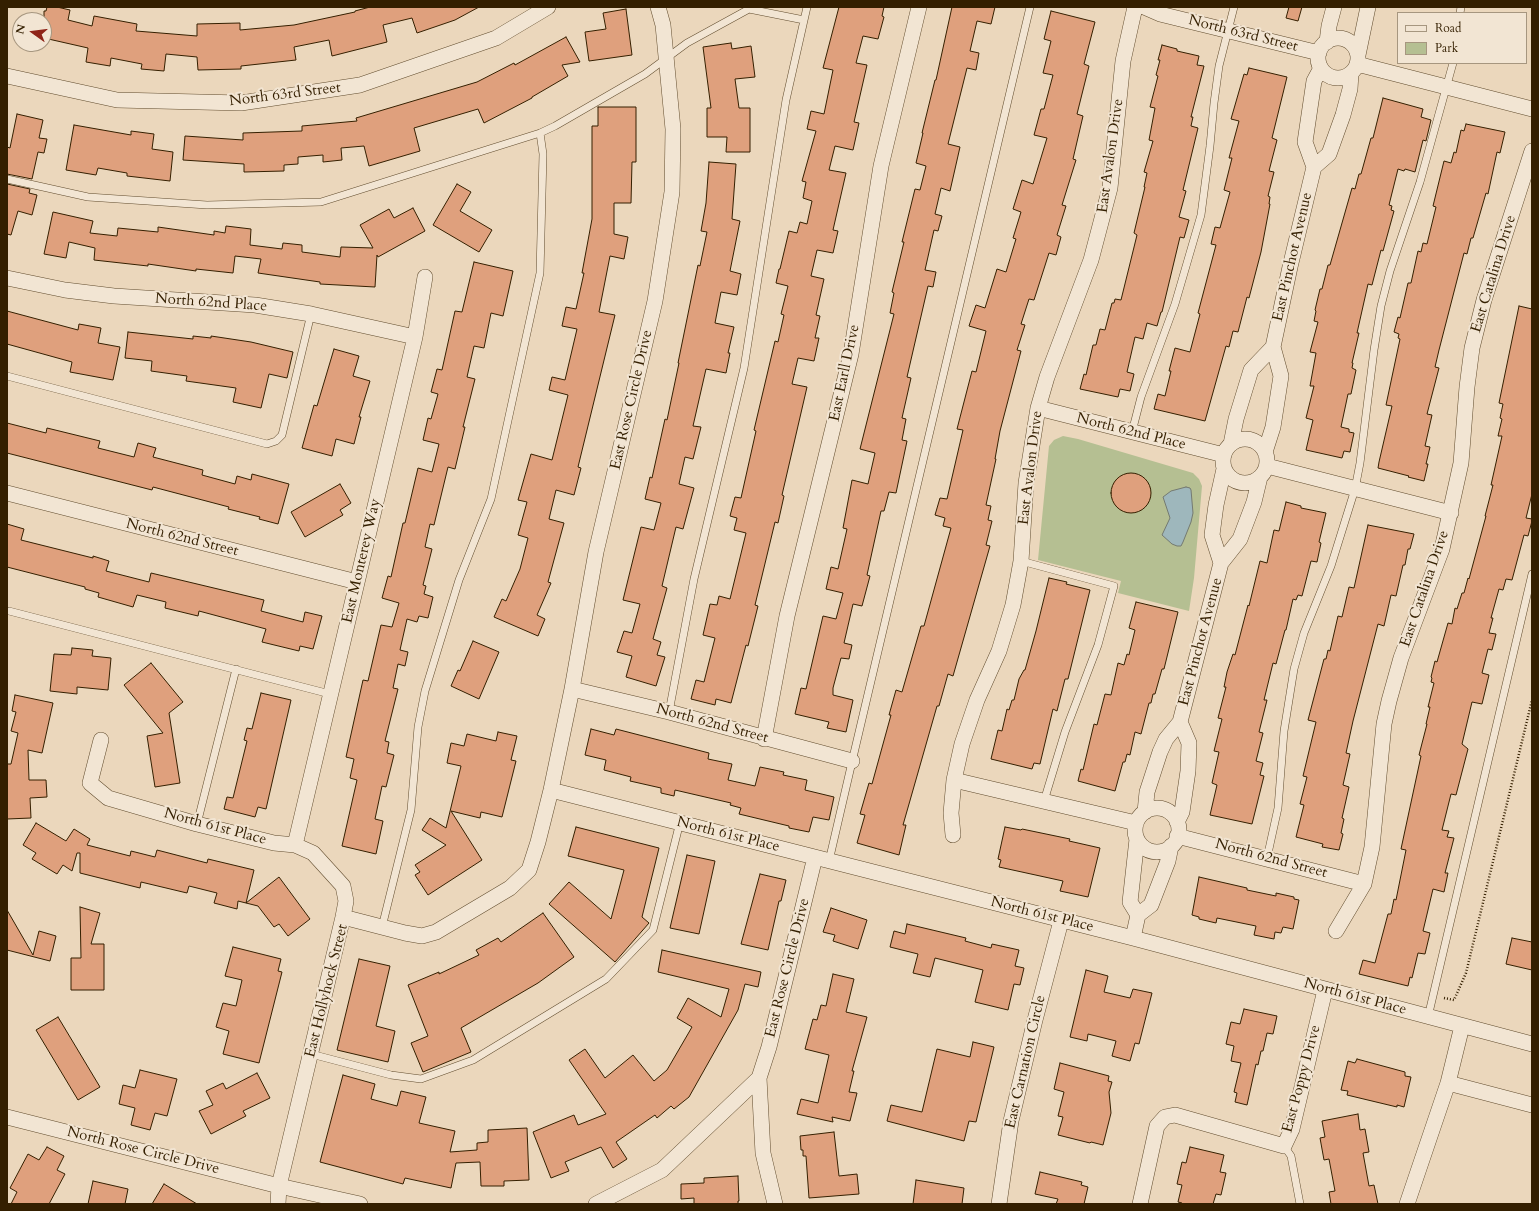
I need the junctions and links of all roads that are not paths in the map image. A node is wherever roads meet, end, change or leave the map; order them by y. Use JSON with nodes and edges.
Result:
{"nodes":[{"id":1,"x":548,"y":7,"type":"edge"},
{"id":2,"x":658,"y":7,"type":"edge"},
{"id":3,"x":807,"y":7,"type":"edge"},
{"id":4,"x":919,"y":7,"type":"edge"},
{"id":5,"x":1030,"y":7,"type":"edge"},
{"id":6,"x":1135,"y":7,"type":"edge"},
{"id":7,"x":1144,"y":7,"type":"edge"},
{"id":8,"x":1234,"y":7,"type":"edge"},
{"id":9,"x":1334,"y":7,"type":"edge"},
{"id":10,"x":1368,"y":7,"type":"edge"},
{"id":11,"x":804,"y":20,"type":"junction"},
{"id":12,"x":1228,"y":31,"type":"junction"},
{"id":13,"x":1322,"y":54,"type":"junction"},
{"id":14,"x":667,"y":58,"type":"junction"},
{"id":15,"x":1355,"y":64,"type":"junction"},
{"id":16,"x":1453,"y":64,"type":"edge"},
{"id":17,"x":7,"y":76,"type":"edge"},
{"id":18,"x":1447,"y":88,"type":"junction"},
{"id":19,"x":1532,"y":109,"type":"edge"},
{"id":20,"x":540,"y":133,"type":"junction"},
{"id":21,"x":1532,"y":151,"type":"edge"},
{"id":22,"x":1314,"y":167,"type":"junction"},
{"id":23,"x":7,"y":179,"type":"edge"},
{"id":24,"x":425,"y":277,"type":"dead end"},
{"id":25,"x":7,"y":278,"type":"edge"},
{"id":26,"x":311,"y":314,"type":"junction"},
{"id":27,"x":415,"y":337,"type":"junction"},
{"id":28,"x":1273,"y":347,"type":"junction"},
{"id":29,"x":7,"y":376,"type":"edge"},
{"id":30,"x":1038,"y":408,"type":"junction"},
{"id":31,"x":1132,"y":432,"type":"junction"},
{"id":32,"x":1226,"y":456,"type":"junction"},
{"id":33,"x":1264,"y":465,"type":"junction"},
{"id":34,"x":1355,"y":489,"type":"junction"},
{"id":35,"x":7,"y":493,"type":"edge"},
{"id":36,"x":1451,"y":513,"type":"junction"},
{"id":37,"x":1021,"y":561,"type":"junction"},
{"id":38,"x":1221,"y":563,"type":"junction"},
{"id":39,"x":1532,"y":574,"type":"edge"},
{"id":40,"x":357,"y":582,"type":"junction"},
{"id":41,"x":9,"y":611,"type":"dead end"},
{"id":42,"x":236,"y":670,"type":"junction"},
{"id":43,"x":572,"y":689,"type":"junction"},
{"id":44,"x":330,"y":694,"type":"junction"},
{"id":45,"x":669,"y":712,"type":"junction"},
{"id":46,"x":1180,"y":722,"type":"junction"},
{"id":47,"x":764,"y":738,"type":"junction"},
{"id":48,"x":101,"y":740,"type":"dead end"},
{"id":49,"x":852,"y":761,"type":"junction"},
{"id":50,"x":954,"y":780,"type":"junction"},
{"id":51,"x":550,"y":790,"type":"junction"},
{"id":52,"x":1044,"y":801,"type":"junction"},
{"id":53,"x":1140,"y":817,"type":"junction"},
{"id":54,"x":680,"y":822,"type":"junction"},
{"id":55,"x":197,"y":824,"type":"junction"},
{"id":56,"x":953,"y":835,"type":"dead end"},
{"id":57,"x":1175,"y":835,"type":"junction"},
{"id":58,"x":1137,"y":839,"type":"junction"},
{"id":59,"x":295,"y":845,"type":"junction"},
{"id":60,"x":1267,"y":858,"type":"junction"},
{"id":61,"x":822,"y":859,"type":"junction"},
{"id":62,"x":1364,"y":884,"type":"junction"},
{"id":63,"x":1138,"y":915,"type":"junction"},
{"id":64,"x":343,"y":918,"type":"junction"},
{"id":65,"x":1061,"y":921,"type":"junction"},
{"id":66,"x":382,"y":927,"type":"junction"},
{"id":67,"x":1336,"y":931,"type":"dead end"},
{"id":68,"x":1133,"y":938,"type":"junction"},
{"id":69,"x":1325,"y":990,"type":"junction"},
{"id":70,"x":1428,"y":1017,"type":"junction"},
{"id":71,"x":1462,"y":1026,"type":"junction"},
{"id":72,"x":1532,"y":1044,"type":"edge"},
{"id":73,"x":311,"y":1054,"type":"junction"},
{"id":74,"x":759,"y":1078,"type":"junction"},
{"id":75,"x":1448,"y":1083,"type":"junction"},
{"id":76,"x":1532,"y":1105,"type":"edge"},
{"id":77,"x":7,"y":1117,"type":"edge"},
{"id":78,"x":1284,"y":1146,"type":"junction"},
{"id":79,"x":279,"y":1186,"type":"junction"},
{"id":80,"x":278,"y":1204,"type":"edge"},
{"id":81,"x":360,"y":1204,"type":"edge"},
{"id":82,"x":596,"y":1204,"type":"edge"},
{"id":83,"x":775,"y":1204,"type":"edge"},
{"id":84,"x":999,"y":1204,"type":"edge"},
{"id":85,"x":1140,"y":1204,"type":"edge"},
{"id":86,"x":1300,"y":1204,"type":"edge"},
{"id":87,"x":1407,"y":1204,"type":"edge"}],
"edges":[{"from":1,"to":17,"type":"street","name":"North 63rd Street"},
{"from":2,"to":14,"type":"street","name":"East Rose Circle Drive"},
{"from":3,"to":11,"type":"lane"},
{"from":4,"to":47,"type":"street","name":"East Earll Drive"},
{"from":5,"to":49,"type":"lane"},
{"from":6,"to":30,"type":"street","name":"East Avalon Drive"},
{"from":7,"to":12,"type":"street","name":"North 63rd Street"},
{"from":8,"to":12,"type":"lane"},
{"from":9,"to":13,"type":"street"},
{"from":10,"to":15,"type":"street"},
{"from":11,"to":14,"type":"lane"},
{"from":11,"to":45,"type":"lane"},
{"from":12,"to":13,"type":"street","name":"North 63rd Street"},
{"from":12,"to":31,"type":"lane"},
{"from":13,"to":15,"type":"street"},
{"from":13,"to":15,"type":"street"},
{"from":13,"to":22,"type":"street"},
{"from":14,"to":20,"type":"lane"},
{"from":14,"to":43,"type":"street","name":"East Rose Circle Drive"},
{"from":15,"to":18,"type":"street"},
{"from":15,"to":22,"type":"street"},
{"from":16,"to":18,"type":"lane"},
{"from":18,"to":19,"type":"street"},
{"from":18,"to":34,"type":"lane"},
{"from":20,"to":23,"type":"lane"},
{"from":20,"to":66,"type":"lane"},
{"from":21,"to":36,"type":"street","name":"East Catalina Drive"},
{"from":22,"to":28,"type":"street","name":"East Pinchot Avenue"},
{"from":24,"to":27,"type":"street","name":"East Monterey Way"},
{"from":25,"to":26,"type":"street","name":"North 62nd Place"},
{"from":26,"to":27,"type":"street","name":"North 62nd Place"},
{"from":26,"to":29,"type":"lane"},
{"from":27,"to":40,"type":"street","name":"East Monterey Way"},
{"from":28,"to":32,"type":"street","name":"East Pinchot Avenue"},
{"from":28,"to":33,"type":"street","name":"East Pinchot Avenue"},
{"from":30,"to":31,"type":"street","name":"North 62nd Place"},
{"from":30,"to":37,"type":"street","name":"East Avalon Drive"},
{"from":31,"to":32,"type":"street","name":"North 62nd Place"},
{"from":32,"to":33,"type":"street"},
{"from":32,"to":33,"type":"street"},
{"from":32,"to":38,"type":"street","name":"East Pinchot Avenue"},
{"from":33,"to":34,"type":"street"},
{"from":33,"to":38,"type":"street","name":"East Pinchot Avenue"},
{"from":34,"to":36,"type":"street"},
{"from":34,"to":60,"type":"lane"},
{"from":35,"to":40,"type":"street","name":"North 62nd Street"},
{"from":36,"to":62,"type":"street","name":"East Catalina Drive"},
{"from":37,"to":50,"type":"street","name":"East Avalon Drive"},
{"from":37,"to":52,"type":"lane"},
{"from":38,"to":46,"type":"street","name":"East Pinchot Avenue"},
{"from":39,"to":70,"type":"lane"},
{"from":40,"to":44,"type":"street","name":"East Monterey Way"},
{"from":41,"to":42,"type":"lane"},
{"from":42,"to":44,"type":"lane"},
{"from":42,"to":55,"type":"lane"},
{"from":43,"to":45,"type":"street","name":"North 62nd Street"},
{"from":43,"to":51,"type":"street","name":"East Rose Circle Drive"},
{"from":44,"to":59,"type":"street","name":"East Monterey Way"},
{"from":45,"to":47,"type":"street","name":"North 62nd Street"},
{"from":46,"to":53,"type":"street","name":"East Pinchot Avenue"},
{"from":46,"to":57,"type":"street","name":"East Pinchot Avenue"},
{"from":47,"to":49,"type":"street","name":"North 62nd Street"},
{"from":48,"to":55,"type":"street","name":"North 61st Place"},
{"from":49,"to":61,"type":"lane"},
{"from":50,"to":52,"type":"street"},
{"from":50,"to":56,"type":"street","name":"East Avalon Drive"},
{"from":51,"to":54,"type":"street","name":"North 61st Place"},
{"from":51,"to":66,"type":"street","name":"East Hollyhock Street"},
{"from":52,"to":53,"type":"street"},
{"from":53,"to":57,"type":"street"},
{"from":53,"to":58,"type":"street"},
{"from":54,"to":61,"type":"street","name":"North 61st Place"},
{"from":54,"to":73,"type":"lane"},
{"from":55,"to":59,"type":"street","name":"North 61st Place"},
{"from":57,"to":58,"type":"street"},
{"from":57,"to":60,"type":"street","name":"North 62nd Street"},
{"from":57,"to":63,"type":"street","name":"East Pinchot Avenue"},
{"from":58,"to":63,"type":"street"},
{"from":59,"to":64,"type":"street","name":"North 61st Place"},
{"from":60,"to":62,"type":"street","name":"North 62nd Street"},
{"from":61,"to":65,"type":"street","name":"North 61st Place"},
{"from":61,"to":74,"type":"street","name":"East Rose Circle Drive"},
{"from":62,"to":67,"type":"street","name":"East Catalina Drive"},
{"from":63,"to":68,"type":"street"},
{"from":64,"to":66,"type":"street","name":"East Hollyhock Street"},
{"from":64,"to":73,"type":"street","name":"East Hollyhock Street"},
{"from":65,"to":68,"type":"street","name":"North 61st Place"},
{"from":65,"to":84,"type":"street","name":"East Carnation Circle"},
{"from":68,"to":69,"type":"street","name":"North 61st Place"},
{"from":69,"to":70,"type":"street","name":"North 61st Place"},
{"from":69,"to":78,"type":"street","name":"East Poppy Drive"},
{"from":70,"to":71,"type":"street","name":"North 61st Place"},
{"from":71,"to":72,"type":"street","name":"North 61st Place"},
{"from":71,"to":75,"type":"street"},
{"from":73,"to":79,"type":"street","name":"East Hollyhock Street"},
{"from":74,"to":82,"type":"street","name":"East Rose Circle Drive"},
{"from":74,"to":83,"type":"street","name":"East Rose Circle Drive"},
{"from":75,"to":76,"type":"street"},
{"from":75,"to":87,"type":"street"},
{"from":77,"to":79,"type":"street","name":"North Rose Circle Drive"},
{"from":78,"to":85,"type":"street","name":"East Poppy Drive"},
{"from":78,"to":86,"type":"lane"},
{"from":79,"to":80,"type":"street","name":"East Hollyhock Street"},
{"from":79,"to":81,"type":"street","name":"North Rose Circle Drive"}]}
